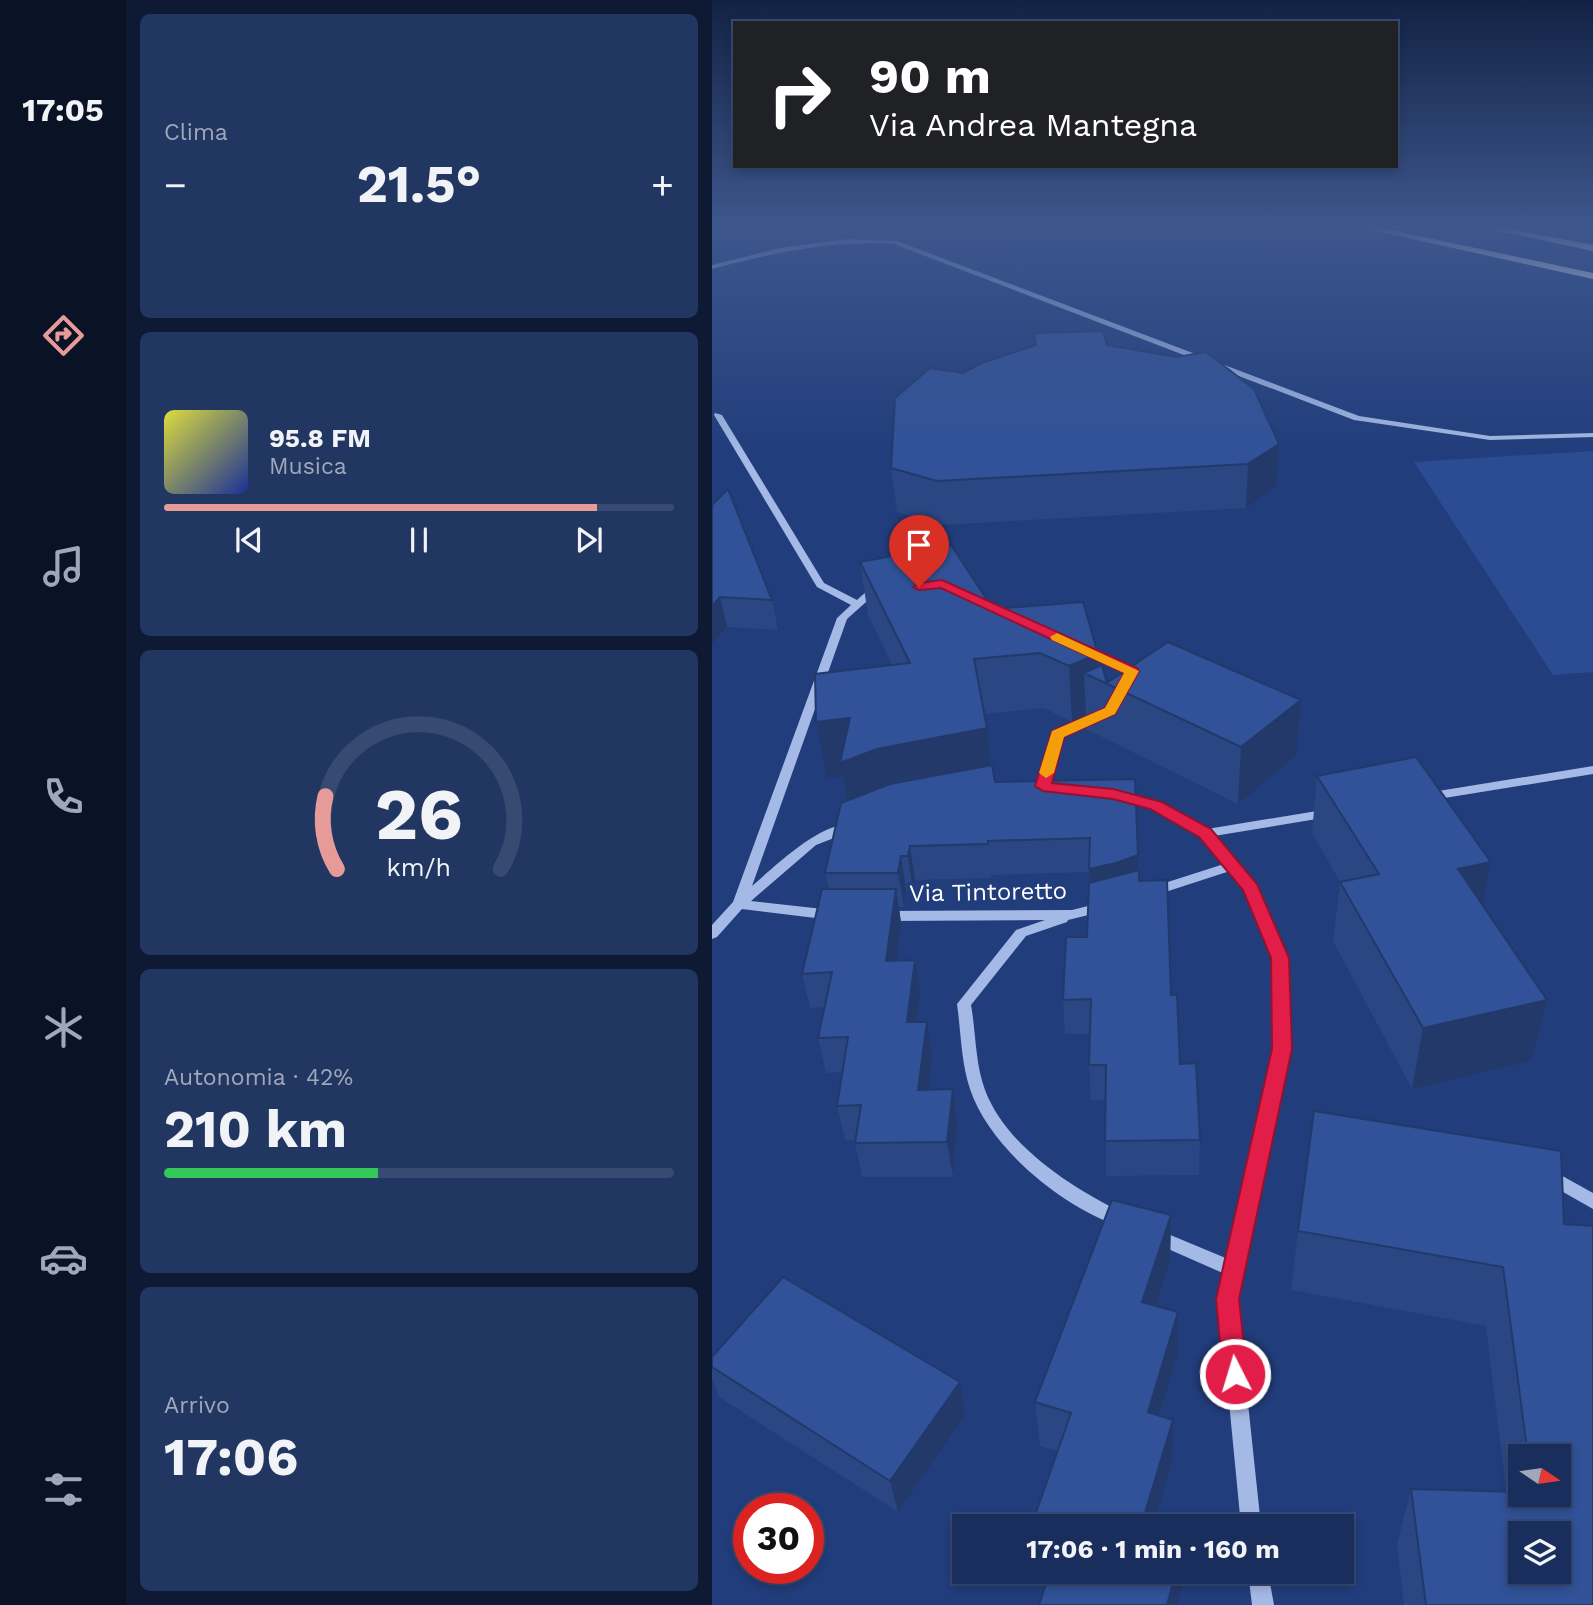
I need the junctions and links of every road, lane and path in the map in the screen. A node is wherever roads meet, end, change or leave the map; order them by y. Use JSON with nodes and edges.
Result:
{"nodes":[{"id":1,"x":1055,"y":303,"type":"edge"},
{"id":2,"x":718,"y":415,"type":"dead end"},
{"id":3,"x":1593,"y":435,"type":"edge"},
{"id":4,"x":896,"y":589,"type":"edge"},
{"id":5,"x":858,"y":604,"type":"junction"},
{"id":6,"x":1072,"y":644,"type":"edge"},
{"id":7,"x":1121,"y":691,"type":"edge"},
{"id":8,"x":1110,"y":711,"type":"dead end"},
{"id":9,"x":1593,"y":770,"type":"edge"},
{"id":10,"x":1043,"y":787,"type":"edge"},
{"id":11,"x":1113,"y":794,"type":"edge"},
{"id":12,"x":1419,"y":798,"type":"edge"},
{"id":13,"x":1339,"y":811,"type":"edge"},
{"id":14,"x":857,"y":825,"type":"edge"},
{"id":15,"x":1205,"y":833,"type":"junction"},
{"id":16,"x":1232,"y":866,"type":"junction"},
{"id":17,"x":739,"y":904,"type":"junction"},
{"id":18,"x":847,"y":915,"type":"edge"},
{"id":19,"x":1072,"y":915,"type":"junction"},
{"id":20,"x":873,"y":916,"type":"edge"},
{"id":21,"x":712,"y":934,"type":"edge"},
{"id":22,"x":1533,"y":1166,"type":"edge"},
{"id":23,"x":1593,"y":1202,"type":"edge"},
{"id":24,"x":1234,"y":1270,"type":"junction"},
{"id":25,"x":1250,"y":1514,"type":"edge"},
{"id":26,"x":1260,"y":1584,"type":"edge"},
{"id":27,"x":1263,"y":1605,"type":"edge"}],
"edges":[{"from":1,"to":3,"type":"street"},
{"from":2,"to":5,"type":"street"},
{"from":4,"to":5,"type":"street"},
{"from":5,"to":17,"type":"street"},
{"from":6,"to":7,"type":"street"},
{"from":8,"to":10,"type":"street"},
{"from":9,"to":12,"type":"street"},
{"from":11,"to":15,"type":"street"},
{"from":13,"to":15,"type":"street"},
{"from":14,"to":17,"type":"street"},
{"from":15,"to":16,"type":"street"},
{"from":16,"to":19,"type":"street","name":"Via Tintoretto"},
{"from":16,"to":24,"type":"street"},
{"from":17,"to":18,"type":"street"},
{"from":17,"to":21,"type":"street"},
{"from":19,"to":20,"type":"street","name":"Via Tintoretto"},
{"from":19,"to":24,"type":"street"},
{"from":22,"to":23,"type":"street"},
{"from":24,"to":25,"type":"street"},
{"from":26,"to":27,"type":"street"}]}
